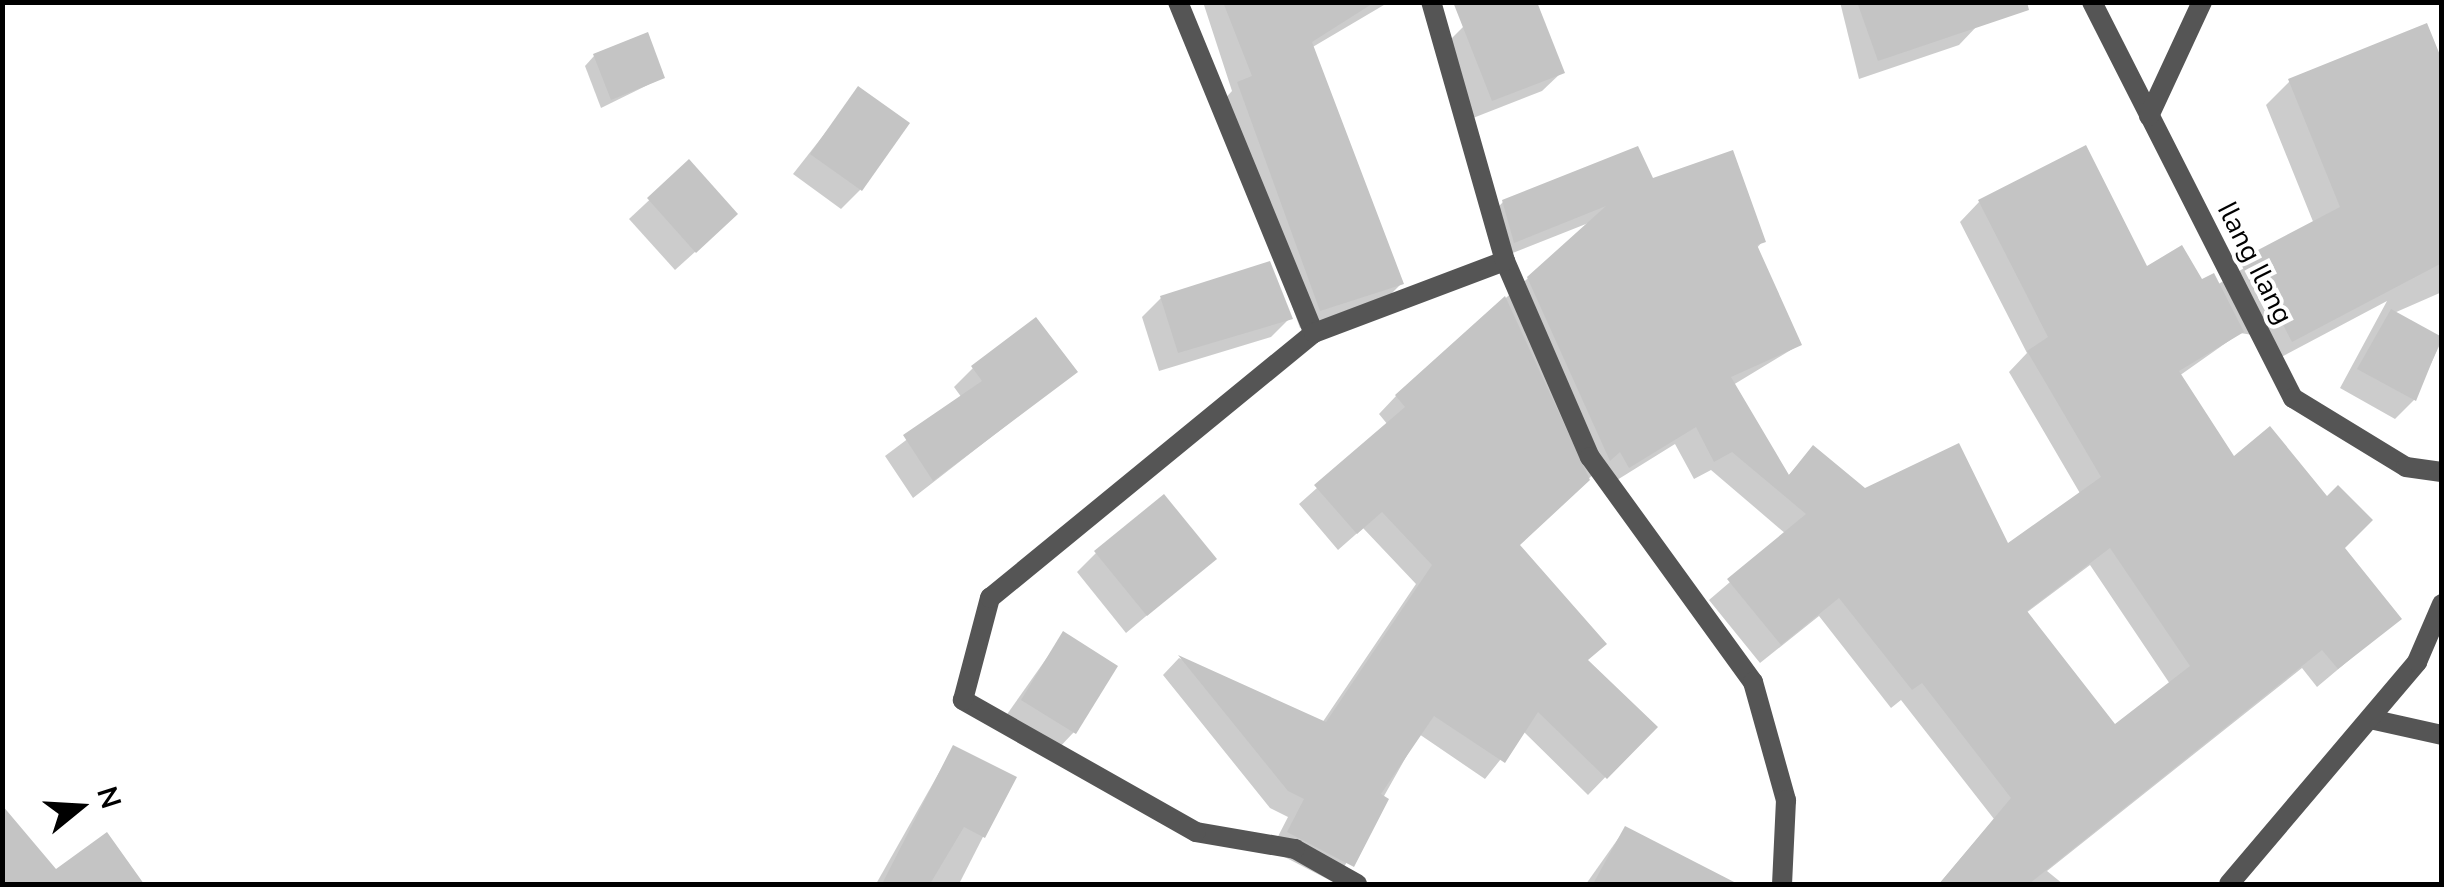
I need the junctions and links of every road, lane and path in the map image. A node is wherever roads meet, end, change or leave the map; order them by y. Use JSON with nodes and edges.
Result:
{"nodes":[{"id":1,"x":1178,"y":2,"type":"edge"},
{"id":2,"x":1431,"y":2,"type":"edge"},
{"id":3,"x":2092,"y":2,"type":"edge"},
{"id":4,"x":2202,"y":2,"type":"edge"},
{"id":5,"x":2149,"y":116,"type":"junction"},
{"id":6,"x":1505,"y":261,"type":"junction"},
{"id":7,"x":1314,"y":333,"type":"junction"},
{"id":8,"x":2442,"y":472,"type":"edge"},
{"id":9,"x":2442,"y":604,"type":"edge"},
{"id":10,"x":2370,"y":719,"type":"junction"},
{"id":11,"x":2442,"y":735,"type":"edge"},
{"id":12,"x":1357,"y":884,"type":"edge"},
{"id":13,"x":1782,"y":884,"type":"edge"},
{"id":14,"x":2229,"y":884,"type":"edge"}],
"edges":[{"from":1,"to":7,"type":"street"},
{"from":2,"to":6,"type":"street"},
{"from":3,"to":5,"type":"street","name":"Ilang Ilang"},
{"from":4,"to":5,"type":"street"},
{"from":5,"to":8,"type":"street","name":"Ilang Ilang"},
{"from":6,"to":7,"type":"street"},
{"from":6,"to":13,"type":"street"},
{"from":7,"to":12,"type":"street"},
{"from":9,"to":10,"type":"street"},
{"from":10,"to":11,"type":"street"},
{"from":10,"to":14,"type":"street"}]}
